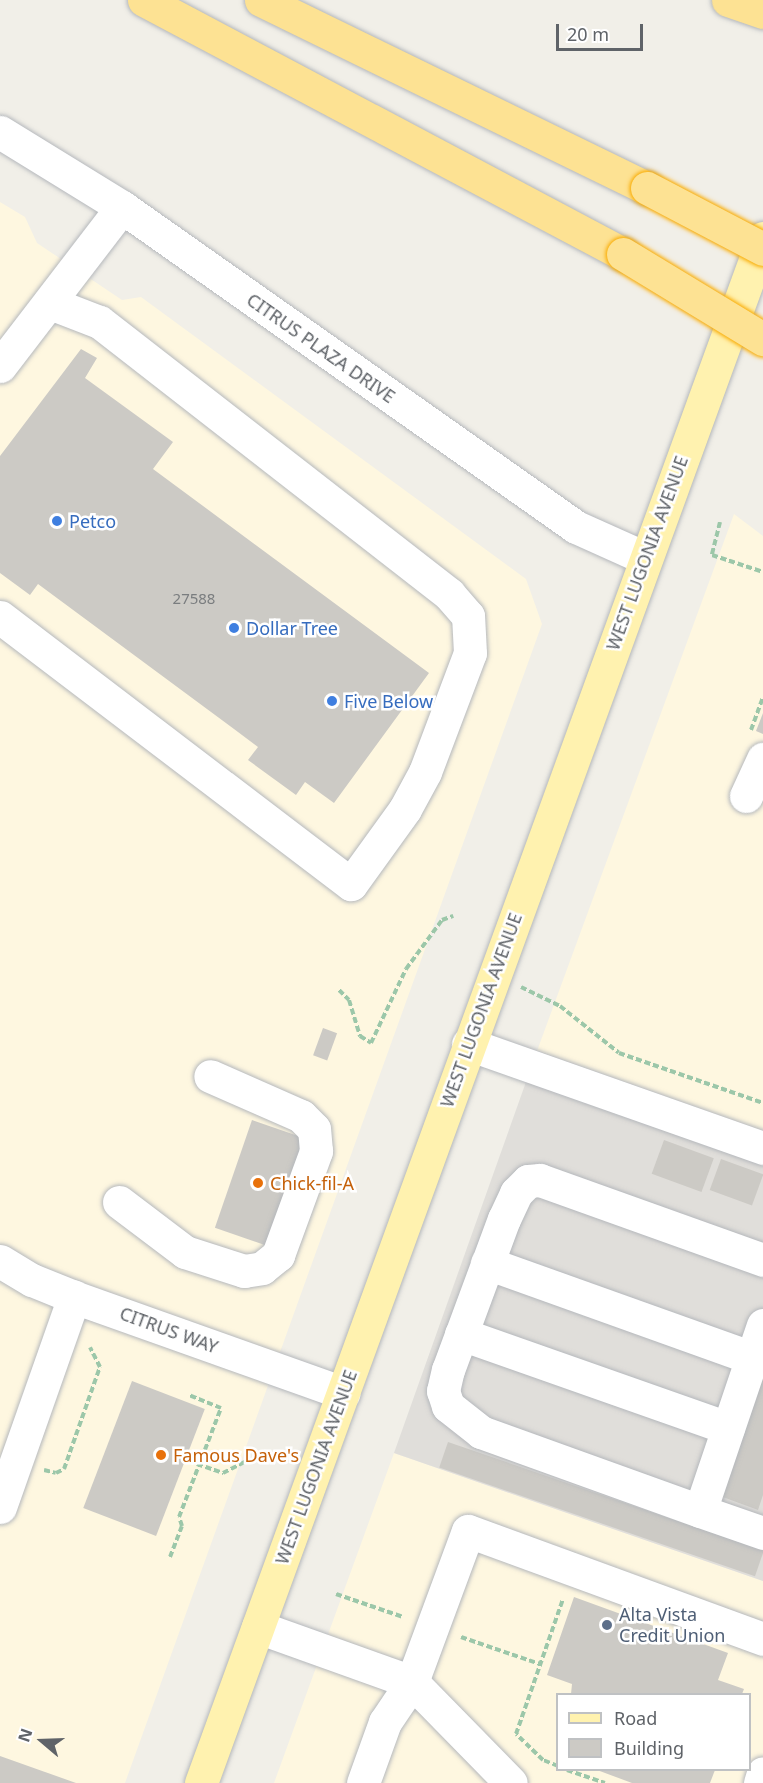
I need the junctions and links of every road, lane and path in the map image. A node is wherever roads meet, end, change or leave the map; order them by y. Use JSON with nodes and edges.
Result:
{"nodes":[{"id":1,"x":144,"y":0,"type":"edge"},
{"id":2,"x":261,"y":0,"type":"edge"},
{"id":3,"x":0,"y":132,"type":"edge"},
{"id":4,"x":122,"y":207,"type":"junction"},
{"id":5,"x":763,"y":237,"type":"edge"},
{"id":6,"x":763,"y":249,"type":"edge"},
{"id":7,"x":51,"y":303,"type":"junction"},
{"id":8,"x":763,"y":339,"type":"edge"},
{"id":9,"x":0,"y":366,"type":"edge"},
{"id":10,"x":720,"y":522,"type":"dead end"},
{"id":11,"x":645,"y":558,"type":"junction"},
{"id":12,"x":763,"y":572,"type":"edge"},
{"id":13,"x":0,"y":617,"type":"edge"},
{"id":14,"x":763,"y":759,"type":"edge"},
{"id":15,"x":746,"y":796,"type":"dead end"},
{"id":16,"x":453,"y":916,"type":"dead end"},
{"id":17,"x":493,"y":974,"type":"junction"},
{"id":18,"x":339,"y":990,"type":"dead end"},
{"id":19,"x":468,"y":1044,"type":"junction"},
{"id":20,"x":210,"y":1076,"type":"dead end"},
{"id":21,"x":763,"y":1103,"type":"edge"},
{"id":22,"x":763,"y":1148,"type":"edge"},
{"id":23,"x":119,"y":1202,"type":"dead end"},
{"id":24,"x":763,"y":1260,"type":"edge"},
{"id":25,"x":0,"y":1261,"type":"edge"},
{"id":26,"x":487,"y":1263,"type":"junction"},
{"id":27,"x":74,"y":1297,"type":"junction"},
{"id":28,"x":763,"y":1324,"type":"edge"},
{"id":29,"x":461,"y":1334,"type":"junction"},
{"id":30,"x":89,"y":1346,"type":"dead end"},
{"id":31,"x":752,"y":1358,"type":"junction"},
{"id":32,"x":342,"y":1393,"type":"junction"},
{"id":33,"x":188,"y":1395,"type":"dead end"},
{"id":34,"x":728,"y":1428,"type":"junction"},
{"id":35,"x":255,"y":1462,"type":"dead end"},
{"id":36,"x":197,"y":1464,"type":"junction"},
{"id":37,"x":38,"y":1468,"type":"dead end"},
{"id":38,"x":0,"y":1507,"type":"edge"},
{"id":39,"x":700,"y":1511,"type":"junction"},
{"id":40,"x":763,"y":1533,"type":"edge"},
{"id":41,"x":170,"y":1557,"type":"dead end"},
{"id":42,"x":564,"y":1596,"type":"dead end"},
{"id":43,"x":258,"y":1627,"type":"junction"},
{"id":44,"x":763,"y":1639,"type":"edge"},
{"id":45,"x":412,"y":1682,"type":"junction"},
{"id":46,"x":556,"y":1765,"type":"edge"},
{"id":47,"x":570,"y":1771,"type":"edge"},
{"id":48,"x":763,"y":1773,"type":"edge"},
{"id":49,"x":201,"y":1783,"type":"edge"},
{"id":50,"x":363,"y":1783,"type":"edge"},
{"id":51,"x":511,"y":1783,"type":"edge"},
{"id":52,"x":605,"y":1783,"type":"edge"},
{"id":53,"x":760,"y":1783,"type":"edge"}],
"edges":[{"from":1,"to":8,"type":"highway","bridge":true},
{"from":2,"to":6,"type":"highway","bridge":true},
{"from":3,"to":4,"type":"street","name":"CITRUS PLAZA DRIVE"},
{"from":4,"to":7,"type":"street"},
{"from":4,"to":11,"type":"street","name":"CITRUS PLAZA DRIVE"},
{"from":5,"to":11,"type":"main road","name":"WEST LUGONIA AVENUE"},
{"from":7,"to":9,"type":"street"},
{"from":7,"to":13,"type":"street"},
{"from":10,"to":12,"type":"path"},
{"from":11,"to":17,"type":"main road","name":"WEST LUGONIA AVENUE"},
{"from":14,"to":15,"type":"street"},
{"from":16,"to":18,"type":"path"},
{"from":17,"to":19,"type":"main road","name":"WEST LUGONIA AVENUE"},
{"from":17,"to":21,"type":"path"},
{"from":19,"to":22,"type":"street"},
{"from":19,"to":32,"type":"main road","name":"WEST LUGONIA AVENUE"},
{"from":20,"to":23,"type":"street"},
{"from":24,"to":26,"type":"street"},
{"from":25,"to":27,"type":"street","name":"CITRUS WAY"},
{"from":26,"to":29,"type":"street"},
{"from":26,"to":31,"type":"street"},
{"from":27,"to":32,"type":"street","name":"CITRUS WAY"},
{"from":27,"to":38,"type":"street"},
{"from":28,"to":31,"type":"street"},
{"from":29,"to":34,"type":"street"},
{"from":29,"to":39,"type":"street"},
{"from":30,"to":37,"type":"path"},
{"from":31,"to":34,"type":"street"},
{"from":32,"to":43,"type":"main road","name":"WEST LUGONIA AVENUE"},
{"from":33,"to":36,"type":"path"},
{"from":34,"to":39,"type":"street"},
{"from":35,"to":36,"type":"path"},
{"from":36,"to":41,"type":"path"},
{"from":39,"to":40,"type":"street"},
{"from":42,"to":46,"type":"path"},
{"from":43,"to":45,"type":"street"},
{"from":43,"to":49,"type":"main road","name":"WEST LUGONIA AVENUE"},
{"from":44,"to":45,"type":"street"},
{"from":45,"to":50,"type":"street"},
{"from":45,"to":51,"type":"street"},
{"from":47,"to":52,"type":"path"},
{"from":48,"to":53,"type":"street"}]}
